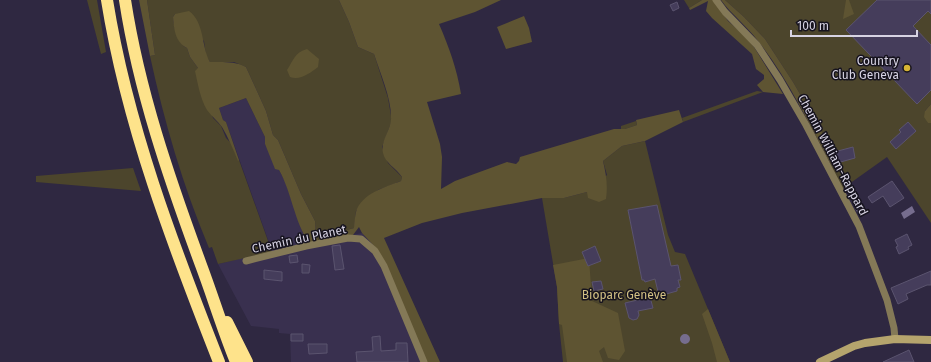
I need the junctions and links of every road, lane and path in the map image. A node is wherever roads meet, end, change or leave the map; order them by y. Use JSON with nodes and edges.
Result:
{"nodes":[{"id":1,"x":107,"y":0,"type":"edge"},
{"id":2,"x":125,"y":0,"type":"edge"},
{"id":3,"x":716,"y":0,"type":"edge"},
{"id":4,"x":246,"y":261,"type":"dead end"},
{"id":5,"x":201,"y":267,"type":"junction"},
{"id":6,"x":895,"y":338,"type":"junction"},
{"id":7,"x":931,"y":340,"type":"edge"},
{"id":8,"x":219,"y":362,"type":"edge"},
{"id":9,"x":236,"y":362,"type":"edge"},
{"id":10,"x":247,"y":362,"type":"edge"},
{"id":11,"x":424,"y":362,"type":"edge"},
{"id":12,"x":820,"y":362,"type":"edge"}],
"edges":[{"from":1,"to":8,"type":"highway"},
{"from":2,"to":5,"type":"highway"},
{"from":3,"to":6,"type":"street","name":"Chemin William-Rappard"},
{"from":4,"to":11,"type":"street","name":"Chemin du Planet"},
{"from":5,"to":9,"type":"highway"},
{"from":5,"to":10,"type":"highway"},
{"from":6,"to":7,"type":"street"},
{"from":6,"to":12,"type":"street"}]}
